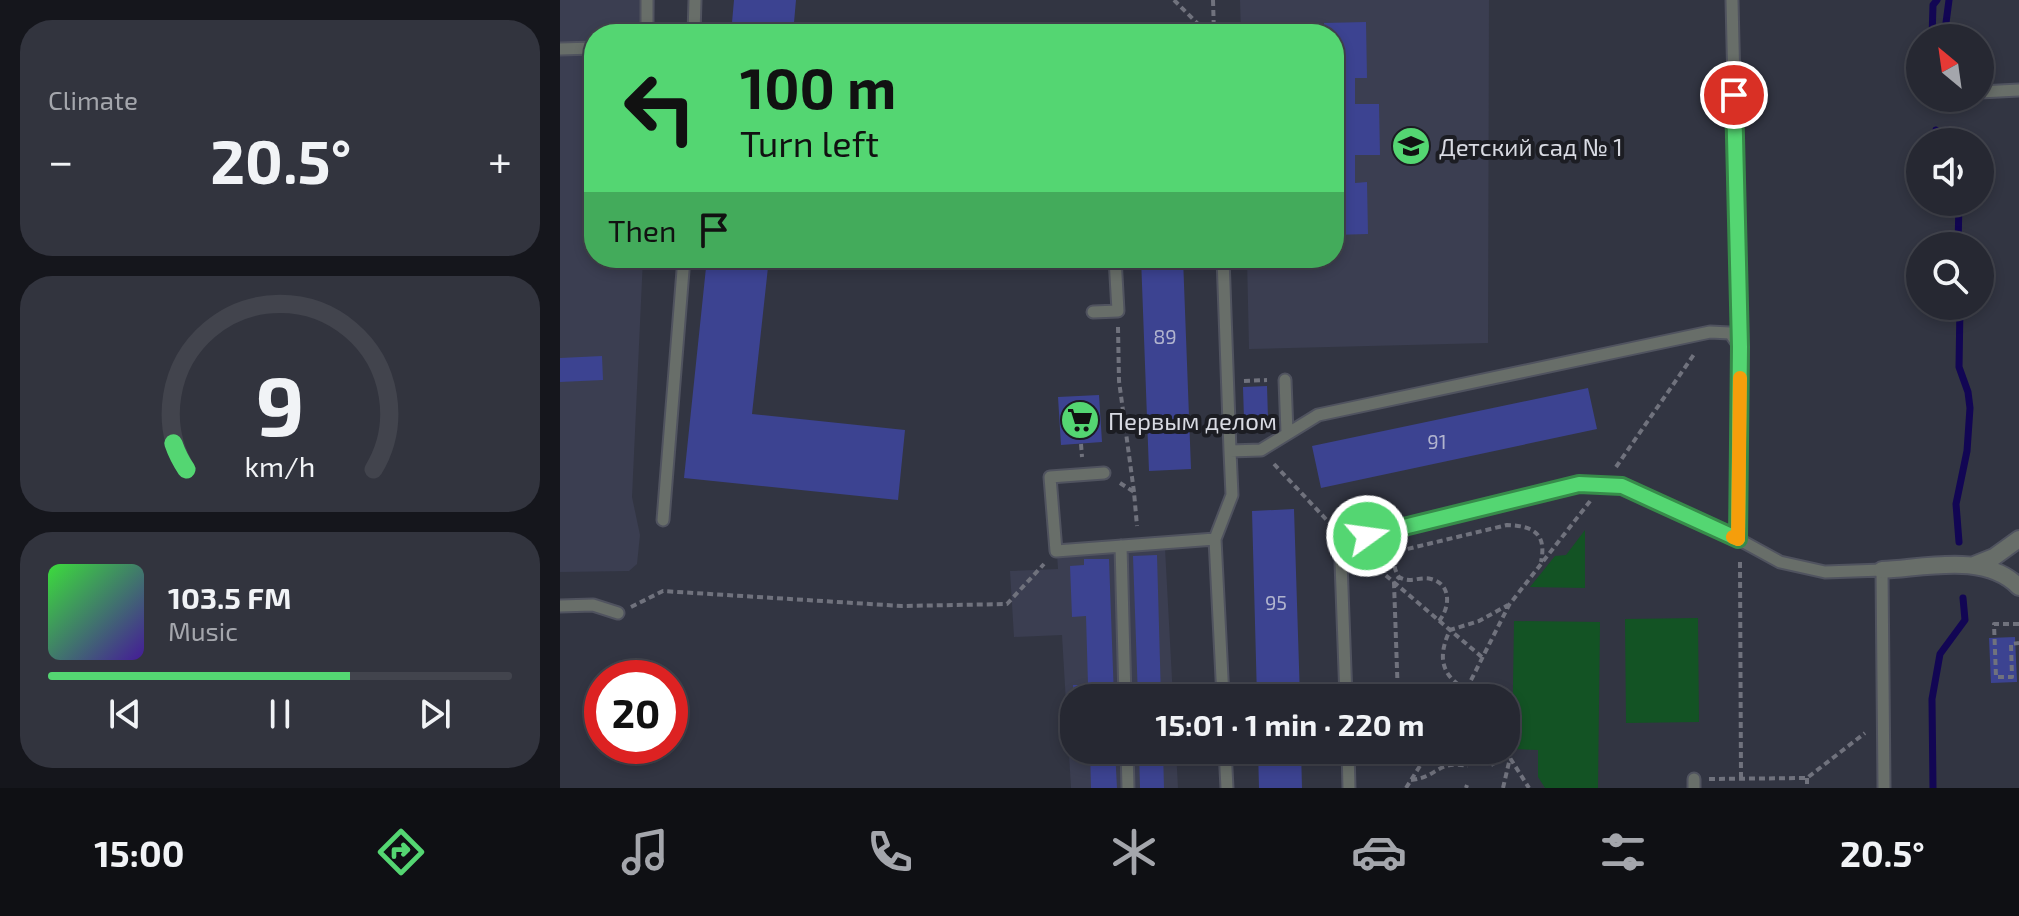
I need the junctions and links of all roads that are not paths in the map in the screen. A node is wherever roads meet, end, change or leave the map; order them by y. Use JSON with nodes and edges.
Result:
{"nodes":[{"id":1,"x":647,"y":0,"type":"edge"},
{"id":2,"x":695,"y":0,"type":"edge"},
{"id":3,"x":1732,"y":0,"type":"edge"},
{"id":4,"x":647,"y":24,"type":"edge"},
{"id":5,"x":694,"y":24,"type":"edge"},
{"id":6,"x":584,"y":48,"type":"edge"},
{"id":7,"x":560,"y":49,"type":"edge"},
{"id":8,"x":2019,"y":90,"type":"edge"},
{"id":9,"x":1994,"y":91,"type":"edge"},
{"id":10,"x":683,"y":268,"type":"edge"},
{"id":11,"x":1116,"y":268,"type":"edge"},
{"id":12,"x":1223,"y":268,"type":"edge"},
{"id":13,"x":1093,"y":312,"type":"dead end"},
{"id":14,"x":1740,"y":347,"type":"junction"},
{"id":15,"x":1285,"y":380,"type":"road end"},
{"id":16,"x":1287,"y":433,"type":"junction"},
{"id":17,"x":1230,"y":451,"type":"junction"},
{"id":18,"x":1104,"y":473,"type":"road end"},
{"id":19,"x":663,"y":520,"type":"dead end"},
{"id":20,"x":1215,"y":539,"type":"junction"},
{"id":21,"x":1738,"y":539,"type":"junction"},
{"id":22,"x":2019,"y":539,"type":"edge"},
{"id":23,"x":1121,"y":546,"type":"junction"},
{"id":24,"x":1974,"y":565,"type":"junction"},
{"id":25,"x":1882,"y":570,"type":"junction"},
{"id":26,"x":2019,"y":587,"type":"edge"},
{"id":27,"x":560,"y":606,"type":"edge"},
{"id":28,"x":618,"y":613,"type":"road end"},
{"id":29,"x":1125,"y":684,"type":"edge"},
{"id":30,"x":1222,"y":684,"type":"edge"},
{"id":31,"x":1345,"y":684,"type":"edge"},
{"id":32,"x":1127,"y":764,"type":"edge"},
{"id":33,"x":1226,"y":764,"type":"edge"},
{"id":34,"x":1348,"y":764,"type":"edge"},
{"id":35,"x":1128,"y":788,"type":"edge"},
{"id":36,"x":1227,"y":788,"type":"edge"},
{"id":37,"x":1349,"y":788,"type":"edge"},
{"id":38,"x":1884,"y":788,"type":"edge"}],
"edges":[{"from":1,"to":4,"type":"lane"},
{"from":2,"to":5,"type":"lane"},
{"from":3,"to":14,"type":"lane"},
{"from":6,"to":7,"type":"lane"},
{"from":8,"to":9,"type":"lane"},
{"from":10,"to":19,"type":"lane"},
{"from":11,"to":13,"type":"lane"},
{"from":12,"to":17,"type":"lane"},
{"from":14,"to":16,"type":"lane"},
{"from":14,"to":21,"type":"lane"},
{"from":15,"to":16,"type":"lane"},
{"from":16,"to":17,"type":"lane"},
{"from":17,"to":20,"type":"lane"},
{"from":18,"to":23,"type":"lane"},
{"from":20,"to":23,"type":"lane"},
{"from":20,"to":30,"type":"lane"},
{"from":21,"to":25,"type":"lane"},
{"from":21,"to":31,"type":"lane"},
{"from":22,"to":24,"type":"street"},
{"from":23,"to":29,"type":"lane"},
{"from":24,"to":25,"type":"street"},
{"from":24,"to":26,"type":"street"},
{"from":25,"to":38,"type":"lane"},
{"from":27,"to":28,"type":"lane"},
{"from":32,"to":35,"type":"lane"},
{"from":33,"to":36,"type":"lane"},
{"from":34,"to":37,"type":"lane"}]}
